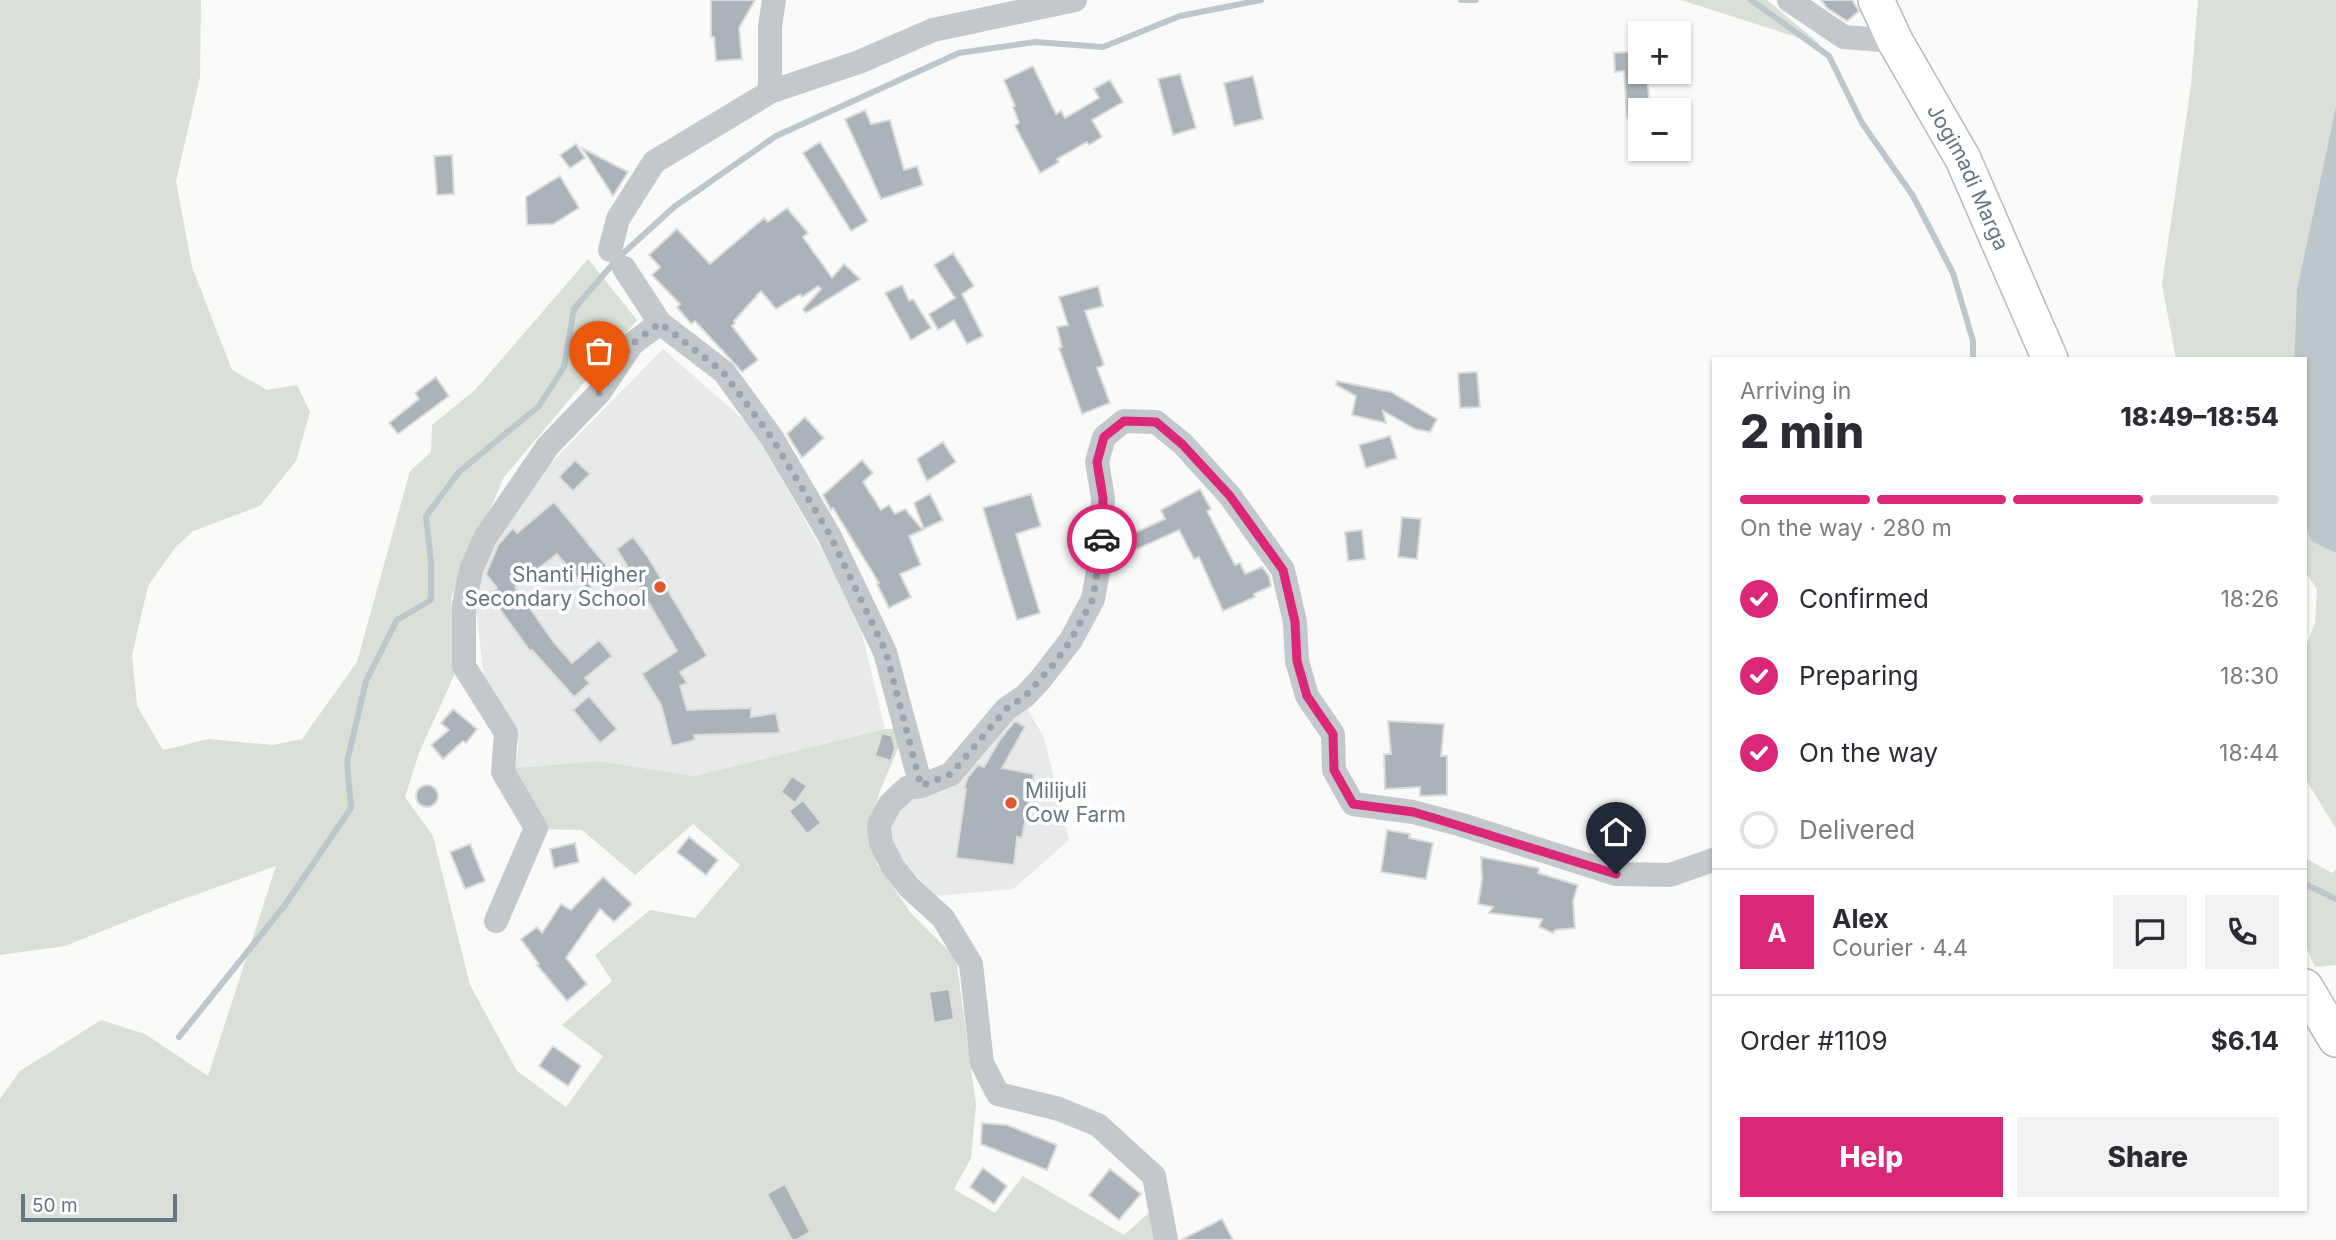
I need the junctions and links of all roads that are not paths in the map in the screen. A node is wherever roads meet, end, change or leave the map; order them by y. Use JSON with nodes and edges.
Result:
{"nodes":[{"id":1,"x":774,"y":0,"type":"edge"},
{"id":2,"x":1075,"y":0,"type":"edge"},
{"id":3,"x":1789,"y":0,"type":"edge"},
{"id":4,"x":1876,"y":0,"type":"edge"},
{"id":5,"x":1895,"y":41,"type":"junction"},
{"id":6,"x":770,"y":92,"type":"junction"},
{"id":7,"x":660,"y":323,"type":"junction"},
{"id":8,"x":2049,"y":357,"type":"edge"},
{"id":9,"x":921,"y":786,"type":"junction"},
{"id":10,"x":1712,"y":860,"type":"edge"},
{"id":11,"x":496,"y":920,"type":"dead end"},
{"id":12,"x":2307,"y":989,"type":"edge"},
{"id":13,"x":2336,"y":1039,"type":"edge"},
{"id":14,"x":1166,"y":1240,"type":"edge"}],
"edges":[{"from":1,"to":6,"type":"street"},
{"from":2,"to":6,"type":"street"},
{"from":3,"to":5,"type":"street"},
{"from":4,"to":5,"type":"main road","name":"Jogimadi Marga"},
{"from":5,"to":8,"type":"main road","name":"Jogimadi Marga"},
{"from":6,"to":7,"type":"street"},
{"from":7,"to":9,"type":"street"},
{"from":7,"to":11,"type":"street"},
{"from":9,"to":10,"type":"street"},
{"from":9,"to":14,"type":"street"},
{"from":12,"to":13,"type":"main road"}]}
